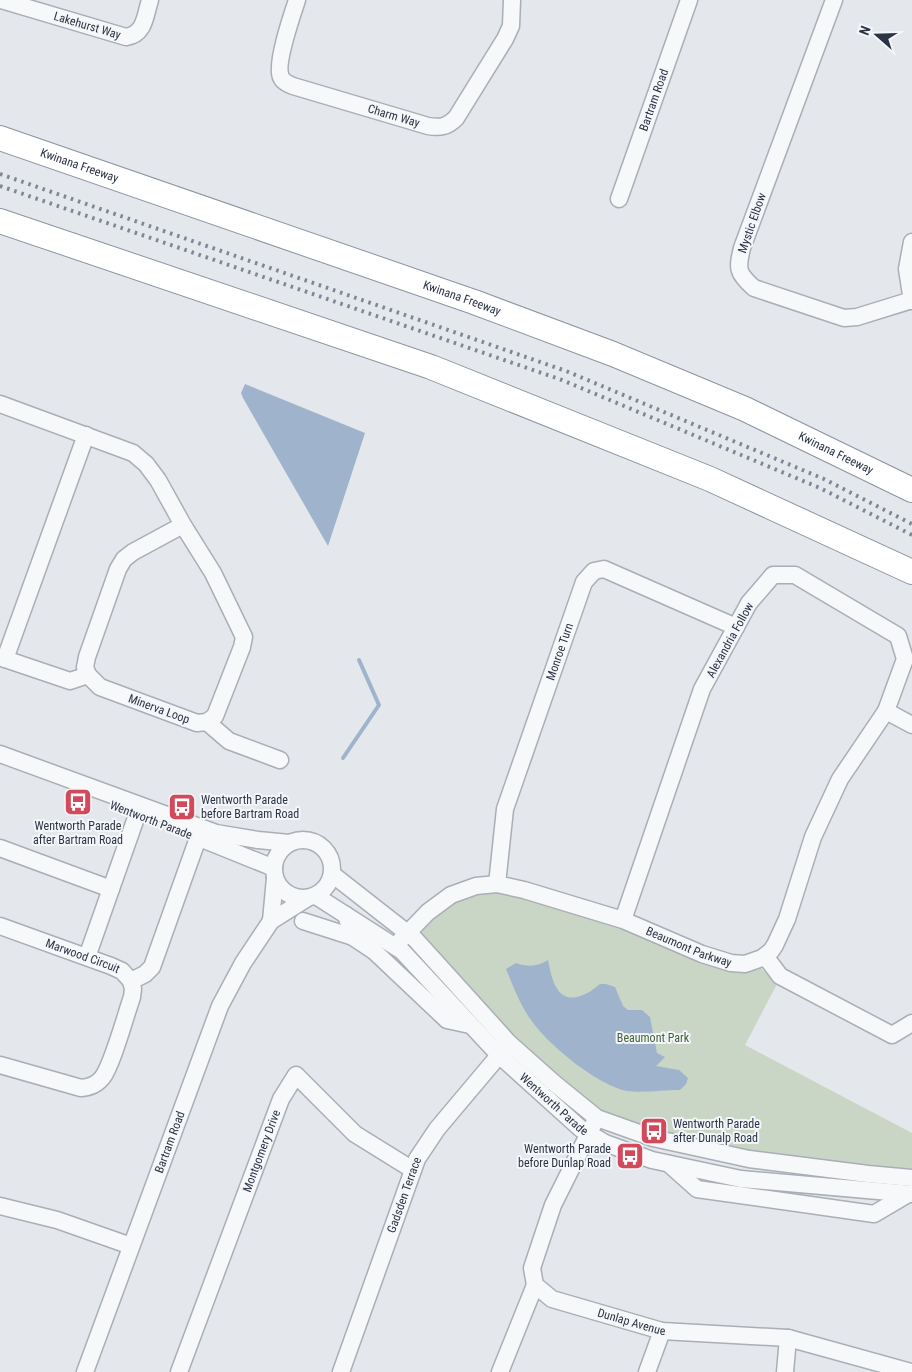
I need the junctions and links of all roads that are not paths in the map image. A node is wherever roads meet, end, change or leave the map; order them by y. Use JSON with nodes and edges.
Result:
{"nodes":[{"id":1,"x":0,"y":0,"type":"edge"},
{"id":2,"x":150,"y":0,"type":"edge"},
{"id":3,"x":297,"y":0,"type":"edge"},
{"id":4,"x":512,"y":0,"type":"edge"},
{"id":5,"x":689,"y":0,"type":"edge"},
{"id":6,"x":834,"y":0,"type":"edge"},
{"id":7,"x":0,"y":138,"type":"edge"},
{"id":8,"x":619,"y":199,"type":"dead end"},
{"id":9,"x":0,"y":221,"type":"edge"},
{"id":10,"x":912,"y":242,"type":"edge"},
{"id":11,"x":912,"y":301,"type":"edge"},
{"id":12,"x":2,"y":409,"type":"edge"},
{"id":13,"x":86,"y":435,"type":"junction"},
{"id":14,"x":912,"y":490,"type":"edge"},
{"id":15,"x":183,"y":525,"type":"junction"},
{"id":16,"x":912,"y":572,"type":"edge"},
{"id":17,"x":736,"y":627,"type":"junction"},
{"id":18,"x":3,"y":658,"type":"edge"},
{"id":19,"x":88,"y":675,"type":"junction"},
{"id":20,"x":886,"y":711,"type":"junction"},
{"id":21,"x":207,"y":722,"type":"junction"},
{"id":22,"x":912,"y":725,"type":"edge"},
{"id":23,"x":0,"y":754,"type":"edge"},
{"id":24,"x":280,"y":760,"type":"dead end"},
{"id":25,"x":0,"y":764,"type":"edge"},
{"id":26,"x":137,"y":815,"type":"junction"},
{"id":27,"x":198,"y":838,"type":"junction"},
{"id":28,"x":289,"y":843,"type":"junction"},
{"id":29,"x":0,"y":848,"type":"edge"},
{"id":30,"x":274,"y":873,"type":"junction"},
{"id":31,"x":332,"y":874,"type":"junction"},
{"id":32,"x":497,"y":884,"type":"junction"},
{"id":33,"x":111,"y":889,"type":"junction"},
{"id":34,"x":311,"y":897,"type":"junction"},
{"id":35,"x":346,"y":915,"type":"junction"},
{"id":36,"x":623,"y":920,"type":"junction"},
{"id":37,"x":271,"y":921,"type":"junction"},
{"id":38,"x":303,"y":921,"type":"dead end"},
{"id":39,"x":0,"y":926,"type":"edge"},
{"id":40,"x":407,"y":933,"type":"junction"},
{"id":41,"x":353,"y":937,"type":"junction"},
{"id":42,"x":395,"y":946,"type":"junction"},
{"id":43,"x":765,"y":956,"type":"junction"},
{"id":44,"x":87,"y":957,"type":"junction"},
{"id":45,"x":131,"y":980,"type":"junction"},
{"id":46,"x":912,"y":1023,"type":"edge"},
{"id":47,"x":470,"y":1025,"type":"junction"},
{"id":48,"x":504,"y":1049,"type":"junction"},
{"id":49,"x":0,"y":1065,"type":"edge"},
{"id":50,"x":597,"y":1118,"type":"junction"},
{"id":51,"x":588,"y":1133,"type":"junction"},
{"id":52,"x":667,"y":1163,"type":"junction"},
{"id":53,"x":413,"y":1170,"type":"junction"},
{"id":54,"x":912,"y":1178,"type":"edge"},
{"id":55,"x":910,"y":1194,"type":"edge"},
{"id":56,"x":1,"y":1209,"type":"edge"},
{"id":57,"x":131,"y":1246,"type":"junction"},
{"id":58,"x":536,"y":1285,"type":"junction"},
{"id":59,"x":662,"y":1331,"type":"junction"},
{"id":60,"x":788,"y":1338,"type":"junction"},
{"id":61,"x":85,"y":1372,"type":"edge"},
{"id":62,"x":179,"y":1372,"type":"edge"},
{"id":63,"x":341,"y":1372,"type":"edge"},
{"id":64,"x":500,"y":1372,"type":"edge"},
{"id":65,"x":647,"y":1372,"type":"edge"},
{"id":66,"x":785,"y":1372,"type":"edge"},
{"id":67,"x":911,"y":1372,"type":"edge"}],
"edges":[{"from":1,"to":2,"type":"street","name":"Lakehurst Way"},
{"from":3,"to":4,"type":"street","name":"Charm Way"},
{"from":5,"to":8,"type":"street","name":"Bartram Road"},
{"from":6,"to":11,"type":"street","name":"Mystic Elbow"},
{"from":7,"to":14,"type":"highway","name":"Kwinana Freeway"},
{"from":9,"to":16,"type":"highway"},
{"from":10,"to":11,"type":"street"},
{"from":12,"to":13,"type":"street","name":"Minerva Loop"},
{"from":13,"to":15,"type":"street","name":"Minerva Loop"},
{"from":13,"to":18,"type":"street"},
{"from":15,"to":19,"type":"street"},
{"from":15,"to":21,"type":"street","name":"Minerva Loop"},
{"from":17,"to":20,"type":"street","name":"Alexandria Follow"},
{"from":17,"to":32,"type":"street","name":"Monroe Turn"},
{"from":17,"to":36,"type":"street","name":"Alexandria Follow"},
{"from":18,"to":19,"type":"street"},
{"from":19,"to":21,"type":"street","name":"Minerva Loop"},
{"from":20,"to":22,"type":"street"},
{"from":20,"to":43,"type":"street"},
{"from":21,"to":24,"type":"street"},
{"from":23,"to":28,"type":"street","name":"Wentworth Parade"},
{"from":25,"to":26,"type":"street","name":"Wentworth Parade"},
{"from":26,"to":27,"type":"street","name":"Wentworth Parade"},
{"from":26,"to":33,"type":"street"},
{"from":27,"to":30,"type":"street","name":"Wentworth Parade"},
{"from":27,"to":45,"type":"street"},
{"from":28,"to":30,"type":"street"},
{"from":28,"to":31,"type":"street","name":"Wentworth Parade"},
{"from":29,"to":33,"type":"street"},
{"from":30,"to":34,"type":"street","name":"Wentworth Parade"},
{"from":30,"to":37,"type":"street","name":"Bartram Road"},
{"from":31,"to":34,"type":"street"},
{"from":31,"to":40,"type":"street","name":"Wentworth Parade"},
{"from":32,"to":36,"type":"street","name":"Beaumont Parkway"},
{"from":32,"to":40,"type":"street","name":"Beaumont Parkway"},
{"from":33,"to":44,"type":"street"},
{"from":34,"to":35,"type":"street","name":"Wentworth Parade"},
{"from":34,"to":37,"type":"street","name":"Bartram Road"},
{"from":35,"to":41,"type":"street"},
{"from":35,"to":42,"type":"street","name":"Wentworth Parade"},
{"from":36,"to":43,"type":"street","name":"Beaumont Parkway"},
{"from":37,"to":57,"type":"street","name":"Bartram Road"},
{"from":38,"to":41,"type":"street"},
{"from":39,"to":44,"type":"street","name":"Marwood Circuit"},
{"from":40,"to":42,"type":"street","name":"Beaumont Parkway"},
{"from":40,"to":48,"type":"street","name":"Wentworth Parade"},
{"from":41,"to":47,"type":"street"},
{"from":42,"to":47,"type":"street","name":"Wentworth Parade"},
{"from":43,"to":46,"type":"street"},
{"from":44,"to":45,"type":"street","name":"Marwood Circuit"},
{"from":45,"to":49,"type":"street","name":"Marwood Circuit"},
{"from":47,"to":48,"type":"street","name":"Wentworth Parade"},
{"from":48,"to":50,"type":"street","name":"Wentworth Parade"},
{"from":48,"to":51,"type":"street","name":"Wentworth Parade"},
{"from":48,"to":53,"type":"street","name":"Gadsden Terrace"},
{"from":50,"to":51,"type":"street"},
{"from":50,"to":54,"type":"street","name":"Wentworth Parade"},
{"from":51,"to":52,"type":"street","name":"Wentworth Parade"},
{"from":51,"to":58,"type":"street"},
{"from":52,"to":55,"type":"street","name":"Wentworth Parade"},
{"from":52,"to":55,"type":"street"},
{"from":53,"to":62,"type":"street","name":"Montgomery Drive"},
{"from":53,"to":63,"type":"street","name":"Gadsden Terrace"},
{"from":56,"to":57,"type":"street"},
{"from":57,"to":61,"type":"street","name":"Bartram Road"},
{"from":58,"to":59,"type":"street","name":"Dunlap Avenue"},
{"from":58,"to":64,"type":"street"},
{"from":59,"to":60,"type":"street","name":"Dunlap Avenue"},
{"from":59,"to":65,"type":"street"},
{"from":60,"to":66,"type":"street"},
{"from":60,"to":67,"type":"street","name":"Dunlap Avenue"}]}
